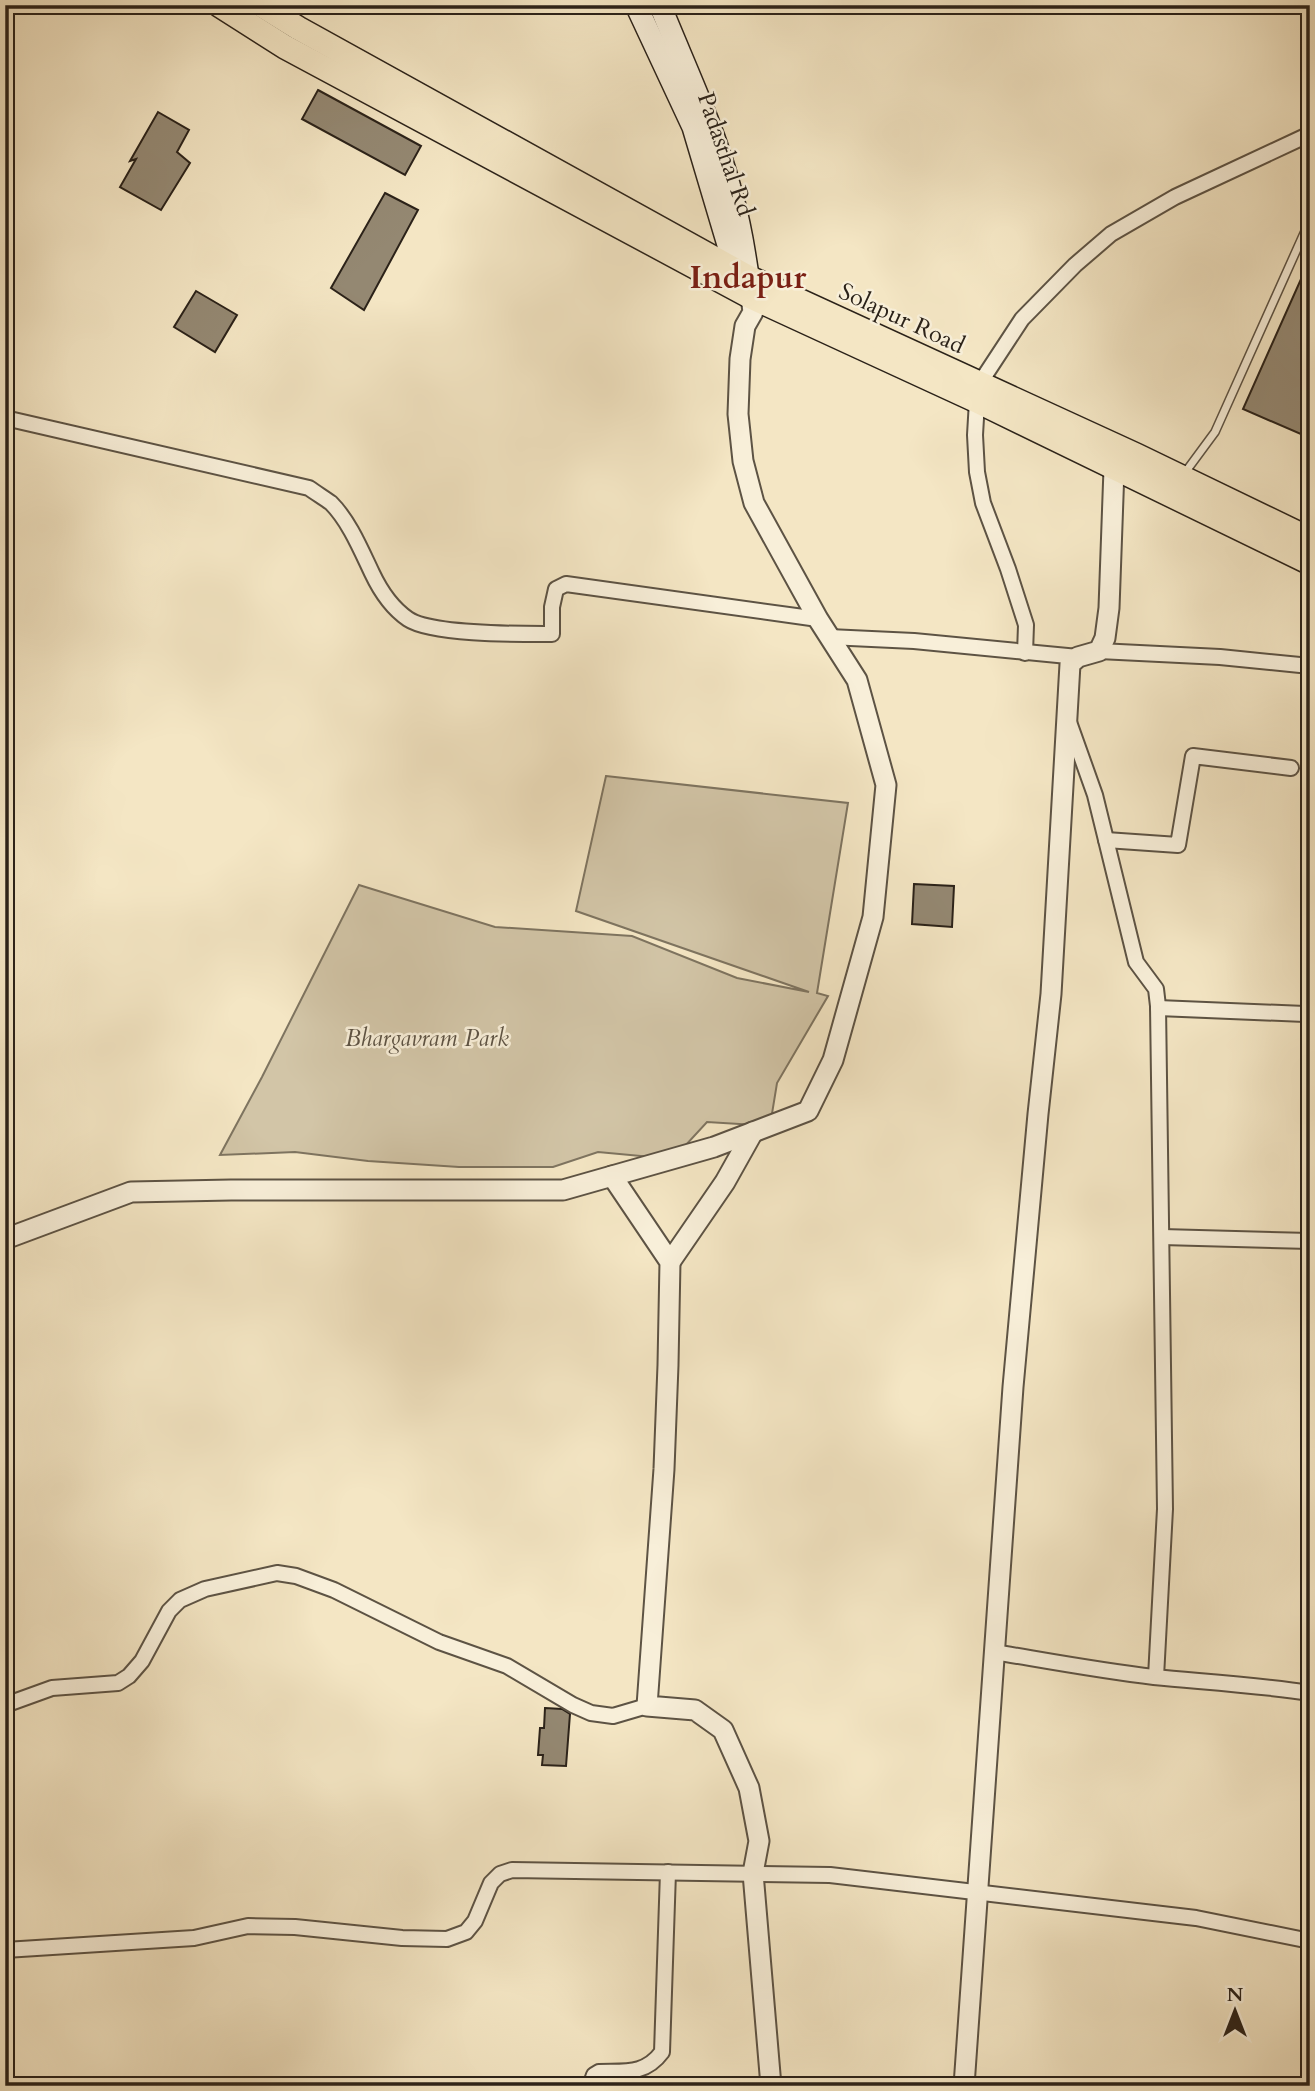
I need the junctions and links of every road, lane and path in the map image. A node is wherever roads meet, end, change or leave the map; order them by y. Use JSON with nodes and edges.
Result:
{"nodes":[{"id":1,"x":219,"y":5,"type":"edge"},
{"id":2,"x":261,"y":5,"type":"edge"},
{"id":3,"x":636,"y":5,"type":"edge"},
{"id":4,"x":660,"y":5,"type":"edge"},
{"id":5,"x":292,"y":38,"type":"junction"},
{"id":6,"x":697,"y":117,"type":"junction"},
{"id":7,"x":1310,"y":134,"type":"edge"},
{"id":8,"x":1310,"y":220,"type":"edge"},
{"id":9,"x":743,"y":283,"type":"junction"},
{"id":10,"x":979,"y":392,"type":"junction"},
{"id":11,"x":5,"y":418,"type":"edge"},
{"id":12,"x":1114,"y":469,"type":"junction"},
{"id":13,"x":1177,"y":487,"type":"junction"},
{"id":14,"x":1310,"y":539,"type":"edge"},
{"id":15,"x":1310,"y":563,"type":"edge"},
{"id":16,"x":818,"y":618,"type":"junction"},
{"id":17,"x":830,"y":637,"type":"junction"},
{"id":18,"x":1099,"y":651,"type":"junction"},
{"id":19,"x":1025,"y":653,"type":"junction"},
{"id":20,"x":1078,"y":657,"type":"junction"},
{"id":21,"x":1310,"y":666,"type":"edge"},
{"id":22,"x":1068,"y":721,"type":"junction"},
{"id":23,"x":1291,"y":768,"type":"dead end"},
{"id":24,"x":1106,"y":840,"type":"junction"},
{"id":25,"x":1158,"y":1008,"type":"junction"},
{"id":26,"x":1305,"y":1014,"type":"dead end"},
{"id":27,"x":752,"y":1132,"type":"junction"},
{"id":28,"x":612,"y":1176,"type":"junction"},
{"id":29,"x":1162,"y":1237,"type":"junction"},
{"id":30,"x":5,"y":1239,"type":"edge"},
{"id":31,"x":1310,"y":1241,"type":"edge"},
{"id":32,"x":670,"y":1262,"type":"junction"},
{"id":33,"x":995,"y":1652,"type":"junction"},
{"id":34,"x":1156,"y":1677,"type":"junction"},
{"id":35,"x":1310,"y":1693,"type":"edge"},
{"id":36,"x":5,"y":1705,"type":"edge"},
{"id":37,"x":647,"y":1706,"type":"junction"},
{"id":38,"x":668,"y":1872,"type":"junction"},
{"id":39,"x":753,"y":1873,"type":"junction"},
{"id":40,"x":978,"y":1892,"type":"junction"},
{"id":41,"x":1310,"y":1941,"type":"edge"},
{"id":42,"x":5,"y":1950,"type":"edge"},
{"id":43,"x":590,"y":2086,"type":"edge"},
{"id":44,"x":771,"y":2086,"type":"edge"},
{"id":45,"x":964,"y":2086,"type":"edge"}],
"edges":[{"from":1,"to":5,"type":"main road"},
{"from":2,"to":5,"type":"main road","name":"Solapur Road"},
{"from":3,"to":6,"type":"main road","name":"Padasthal Rd"},
{"from":4,"to":6,"type":"main road","name":"Padasthal Rd"},
{"from":5,"to":9,"type":"main road","name":"Solapur Road"},
{"from":6,"to":9,"type":"main road","name":"Padasthal Rd"},
{"from":7,"to":10,"type":"street"},
{"from":8,"to":13,"type":"lane"},
{"from":9,"to":10,"type":"main road","name":"Solapur Road"},
{"from":9,"to":16,"type":"street","name":"Padasthal Rd"},
{"from":10,"to":12,"type":"main road"},
{"from":10,"to":13,"type":"main road","name":"Solapur Road"},
{"from":10,"to":19,"type":"street"},
{"from":11,"to":16,"type":"street"},
{"from":12,"to":13,"type":"main road"},
{"from":12,"to":18,"type":"street"},
{"from":13,"to":14,"type":"main road","name":"Solapur Road"},
{"from":13,"to":15,"type":"main road"},
{"from":16,"to":17,"type":"street"},
{"from":17,"to":19,"type":"street"},
{"from":17,"to":27,"type":"street"},
{"from":18,"to":20,"type":"street"},
{"from":18,"to":21,"type":"street"},
{"from":19,"to":20,"type":"street"},
{"from":20,"to":22,"type":"street"},
{"from":22,"to":24,"type":"street"},
{"from":22,"to":33,"type":"street"},
{"from":23,"to":24,"type":"street"},
{"from":24,"to":25,"type":"street"},
{"from":25,"to":26,"type":"street"},
{"from":25,"to":29,"type":"street"},
{"from":27,"to":28,"type":"street"},
{"from":27,"to":32,"type":"street"},
{"from":28,"to":30,"type":"street"},
{"from":28,"to":32,"type":"street"},
{"from":29,"to":31,"type":"street"},
{"from":29,"to":34,"type":"street"},
{"from":32,"to":37,"type":"street"},
{"from":33,"to":34,"type":"street"},
{"from":33,"to":40,"type":"street"},
{"from":34,"to":35,"type":"street"},
{"from":36,"to":37,"type":"street"},
{"from":37,"to":39,"type":"street"},
{"from":38,"to":39,"type":"street"},
{"from":38,"to":42,"type":"street"},
{"from":38,"to":43,"type":"street"},
{"from":39,"to":40,"type":"street"},
{"from":39,"to":44,"type":"street"},
{"from":40,"to":41,"type":"street"},
{"from":40,"to":45,"type":"street"}]}
